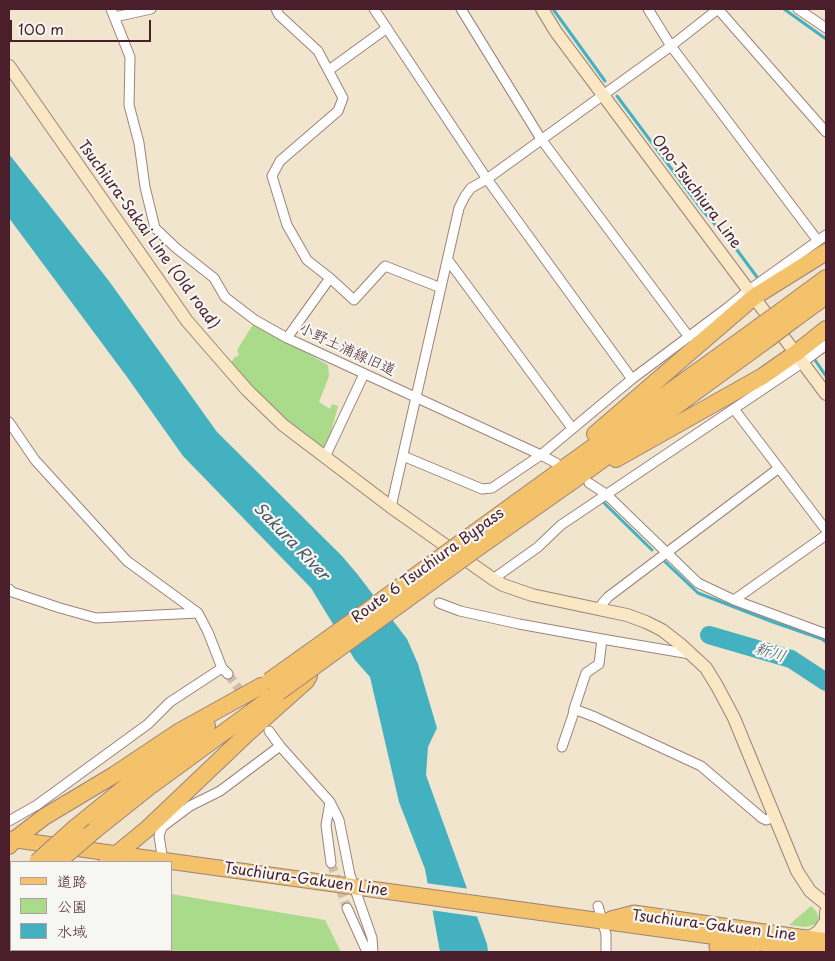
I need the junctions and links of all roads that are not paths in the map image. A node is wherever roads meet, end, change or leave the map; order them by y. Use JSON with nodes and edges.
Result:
{"nodes":[{"id":1,"x":151,"y":9,"type":"edge"},
{"id":2,"x":276,"y":9,"type":"edge"},
{"id":3,"x":374,"y":9,"type":"edge"},
{"id":4,"x":461,"y":9,"type":"edge"},
{"id":5,"x":542,"y":9,"type":"edge"},
{"id":6,"x":648,"y":9,"type":"edge"},
{"id":7,"x":718,"y":9,"type":"edge"},
{"id":8,"x":798,"y":9,"type":"edge"},
{"id":9,"x":113,"y":13,"type":"edge"},
{"id":10,"x":387,"y":28,"type":"junction"},
{"id":11,"x":826,"y":28,"type":"edge"},
{"id":12,"x":671,"y":46,"type":"junction"},
{"id":13,"x":9,"y":66,"type":"edge"},
{"id":14,"x":328,"y":70,"type":"junction"},
{"id":15,"x":603,"y":94,"type":"junction"},
{"id":16,"x":826,"y":132,"type":"edge"},
{"id":17,"x":541,"y":139,"type":"junction"},
{"id":18,"x":486,"y":178,"type":"junction"},
{"id":19,"x":826,"y":235,"type":"edge"},
{"id":20,"x":822,"y":246,"type":"edge"},
{"id":21,"x":448,"y":260,"type":"junction"},
{"id":22,"x":330,"y":278,"type":"junction"},
{"id":23,"x":826,"y":278,"type":"edge"},
{"id":24,"x":442,"y":288,"type":"junction"},
{"id":25,"x":752,"y":293,"type":"junction"},
{"id":26,"x":826,"y":296,"type":"edge"},
{"id":27,"x":789,"y":315,"type":"junction"},
{"id":28,"x":826,"y":329,"type":"edge"},
{"id":29,"x":688,"y":337,"type":"junction"},
{"id":30,"x":287,"y":338,"type":"junction"},
{"id":31,"x":826,"y":345,"type":"edge"},
{"id":32,"x":799,"y":358,"type":"junction"},
{"id":33,"x":364,"y":374,"type":"junction"},
{"id":34,"x":632,"y":379,"type":"junction"},
{"id":35,"x":826,"y":394,"type":"edge"},
{"id":36,"x":416,"y":398,"type":"junction"},
{"id":37,"x":734,"y":409,"type":"junction"},
{"id":38,"x":9,"y":422,"type":"edge"},
{"id":39,"x":572,"y":428,"type":"junction"},
{"id":40,"x":541,"y":455,"type":"junction"},
{"id":41,"x":403,"y":456,"type":"junction"},
{"id":42,"x":326,"y":457,"type":"junction"},
{"id":43,"x":779,"y":468,"type":"junction"},
{"id":44,"x":575,"y":470,"type":"junction"},
{"id":45,"x":606,"y":494,"type":"junction"},
{"id":46,"x":391,"y":506,"type":"junction"},
{"id":47,"x":826,"y":530,"type":"edge"},
{"id":48,"x":826,"y":535,"type":"edge"},
{"id":49,"x":468,"y":546,"type":"junction"},
{"id":50,"x":666,"y":553,"type":"junction"},
{"id":51,"x":493,"y":579,"type":"junction"},
{"id":52,"x":9,"y":589,"type":"edge"},
{"id":53,"x":734,"y":600,"type":"junction"},
{"id":54,"x":438,"y":603,"type":"dead end"},
{"id":55,"x":598,"y":609,"type":"junction"},
{"id":56,"x":198,"y":613,"type":"junction"},
{"id":57,"x":826,"y":634,"type":"edge"},
{"id":58,"x":602,"y":639,"type":"junction"},
{"id":59,"x":691,"y":654,"type":"junction"},
{"id":60,"x":273,"y":690,"type":"junction"},
{"id":61,"x":574,"y":709,"type":"junction"},
{"id":62,"x":269,"y":731,"type":"dead end"},
{"id":63,"x":280,"y":746,"type":"junction"},
{"id":64,"x":562,"y":747,"type":"dead end"},
{"id":65,"x":330,"y":802,"type":"junction"},
{"id":66,"x":774,"y":816,"type":"junction"},
{"id":67,"x":9,"y":821,"type":"edge"},
{"id":68,"x":11,"y":842,"type":"edge"},
{"id":69,"x":121,"y":859,"type":"edge"},
{"id":70,"x":38,"y":861,"type":"edge"},
{"id":71,"x":59,"y":861,"type":"edge"},
{"id":72,"x":163,"y":861,"type":"joint"},
{"id":73,"x":172,"y":862,"type":"edge"},
{"id":74,"x":331,"y":863,"type":"tunnel mouth"},
{"id":75,"x":362,"y":888,"type":"junction"},
{"id":76,"x":825,"y":907,"type":"edge"},
{"id":77,"x":346,"y":908,"type":"tunnel mouth"},
{"id":78,"x":597,"y":915,"type":"junction"},
{"id":79,"x":803,"y":937,"type":"junction"},
{"id":80,"x":826,"y":941,"type":"edge"},
{"id":81,"x":752,"y":947,"type":"edge"},
{"id":82,"x":367,"y":952,"type":"edge"},
{"id":83,"x":373,"y":952,"type":"edge"},
{"id":84,"x":606,"y":952,"type":"edge"},
{"id":85,"x":826,"y":952,"type":"edge"}],
"edges":[{"from":1,"to":9,"type":"street"},
{"from":2,"to":14,"type":"street"},
{"from":3,"to":10,"type":"street"},
{"from":4,"to":17,"type":"street"},
{"from":5,"to":15,"type":"street","name":"Ono-Tsuchiura Line"},
{"from":6,"to":12,"type":"street"},
{"from":7,"to":12,"type":"street"},
{"from":7,"to":16,"type":"street"},
{"from":8,"to":11,"type":"street"},
{"from":9,"to":30,"type":"street"},
{"from":10,"to":14,"type":"street"},
{"from":10,"to":18,"type":"street"},
{"from":12,"to":15,"type":"street"},
{"from":12,"to":20,"type":"street"},
{"from":13,"to":42,"type":"street","name":"Tsuchiura-Sakai Line (Old road)"},
{"from":14,"to":22,"type":"street"},
{"from":15,"to":17,"type":"street"},
{"from":15,"to":25,"type":"street","name":"Ono-Tsuchiura Line"},
{"from":17,"to":18,"type":"street"},
{"from":17,"to":29,"type":"street"},
{"from":18,"to":21,"type":"street"},
{"from":18,"to":34,"type":"street"},
{"from":19,"to":20,"type":"street"},
{"from":20,"to":25,"type":"highway"},
{"from":21,"to":24,"type":"street"},
{"from":21,"to":39,"type":"street"},
{"from":22,"to":24,"type":"street"},
{"from":22,"to":30,"type":"street","name":"小野土浦線旧道"},
{"from":23,"to":27,"type":"highway","name":"Route 6 Tsuchiura Bypass"},
{"from":24,"to":36,"type":"street"},
{"from":25,"to":29,"type":"street"},
{"from":25,"to":32,"type":"street","name":"Ono-Tsuchiura Line"},
{"from":25,"to":44,"type":"highway"},
{"from":26,"to":27,"type":"highway","name":"Route 6 Tsuchiura Bypass"},
{"from":27,"to":44,"type":"highway","name":"Route 6 Tsuchiura Bypass","bridge":true},
{"from":28,"to":32,"type":"highway"},
{"from":29,"to":34,"type":"street"},
{"from":30,"to":33,"type":"street","name":"小野土浦線旧道"},
{"from":31,"to":32,"type":"street"},
{"from":32,"to":35,"type":"street","name":"Ono-Tsuchiura Line"},
{"from":32,"to":37,"type":"street"},
{"from":32,"to":44,"type":"highway"},
{"from":33,"to":36,"type":"street","name":"小野土浦線旧道"},
{"from":33,"to":42,"type":"street"},
{"from":34,"to":39,"type":"street"},
{"from":36,"to":40,"type":"street","name":"小野土浦線旧道"},
{"from":36,"to":41,"type":"street"},
{"from":37,"to":43,"type":"street"},
{"from":37,"to":45,"type":"street"},
{"from":38,"to":56,"type":"street"},
{"from":39,"to":40,"type":"street"},
{"from":40,"to":41,"type":"street"},
{"from":40,"to":44,"type":"street","name":"小野土浦線旧道"},
{"from":41,"to":46,"type":"street"},
{"from":42,"to":46,"type":"street","name":"Tsuchiura-Sakai Line (Old road)"},
{"from":43,"to":47,"type":"street"},
{"from":43,"to":50,"type":"street"},
{"from":44,"to":45,"type":"street","name":"小野土浦線旧道"},
{"from":44,"to":49,"type":"highway","name":"Route 6 Tsuchiura Bypass"},
{"from":45,"to":50,"type":"street","name":"小野土浦線旧道"},
{"from":45,"to":51,"type":"street"},
{"from":46,"to":51,"type":"street","name":"Tsuchiura-Sakai Line (Old road)"},
{"from":48,"to":53,"type":"street"},
{"from":49,"to":60,"type":"highway","name":"Route 6 Tsuchiura Bypass","bridge":true},
{"from":49,"to":60,"type":"highway","name":"Route 6 Tsuchiura Bypass","bridge":true},
{"from":50,"to":53,"type":"street","name":"小野土浦線旧道"},
{"from":50,"to":55,"type":"street"},
{"from":51,"to":55,"type":"street","name":"Tsuchiura-Sakai Line (Old road)"},
{"from":52,"to":56,"type":"street"},
{"from":53,"to":57,"type":"street","name":"小野土浦線旧道"},
{"from":54,"to":58,"type":"street"},
{"from":55,"to":59,"type":"street","name":"Tsuchiura-Sakai Line (Old road)"},
{"from":56,"to":67,"type":"street"},
{"from":58,"to":59,"type":"street"},
{"from":58,"to":61,"type":"street"},
{"from":59,"to":66,"type":"street","name":"Tsuchiura-Sakai Line (Old road)"},
{"from":60,"to":68,"type":"highway"},
{"from":60,"to":69,"type":"highway"},
{"from":60,"to":70,"type":"highway","name":"Route 6 Tsuchiura Bypass","bridge":true},
{"from":60,"to":71,"type":"highway","name":"Route 6 Tsuchiura Bypass","bridge":true},
{"from":61,"to":64,"type":"street"},
{"from":61,"to":66,"type":"street"},
{"from":62,"to":63,"type":"street"},
{"from":63,"to":65,"type":"street"},
{"from":63,"to":72,"type":"street"},
{"from":65,"to":74,"type":"street"},
{"from":65,"to":75,"type":"street"},
{"from":66,"to":76,"type":"street","name":"Tsuchiura-Sakai Line (Old road)"},
{"from":68,"to":69,"type":"main road","name":"Tsuchiura-Gakuen Line"},
{"from":69,"to":72,"type":"main road","name":"Tsuchiura-Gakuen Line"},
{"from":73,"to":75,"type":"main road","name":"Tsuchiura-Gakuen Line"},
{"from":75,"to":78,"type":"main road","name":"Tsuchiura-Gakuen Line"},
{"from":75,"to":83,"type":"street"},
{"from":76,"to":79,"type":"street"},
{"from":77,"to":82,"type":"street"},
{"from":78,"to":79,"type":"main road","name":"Tsuchiura-Gakuen Line"},
{"from":78,"to":81,"type":"main road"},
{"from":78,"to":84,"type":"street"},
{"from":79,"to":80,"type":"main road","name":"Tsuchiura-Gakuen Line"},
{"from":81,"to":85,"type":"main road"}]}
